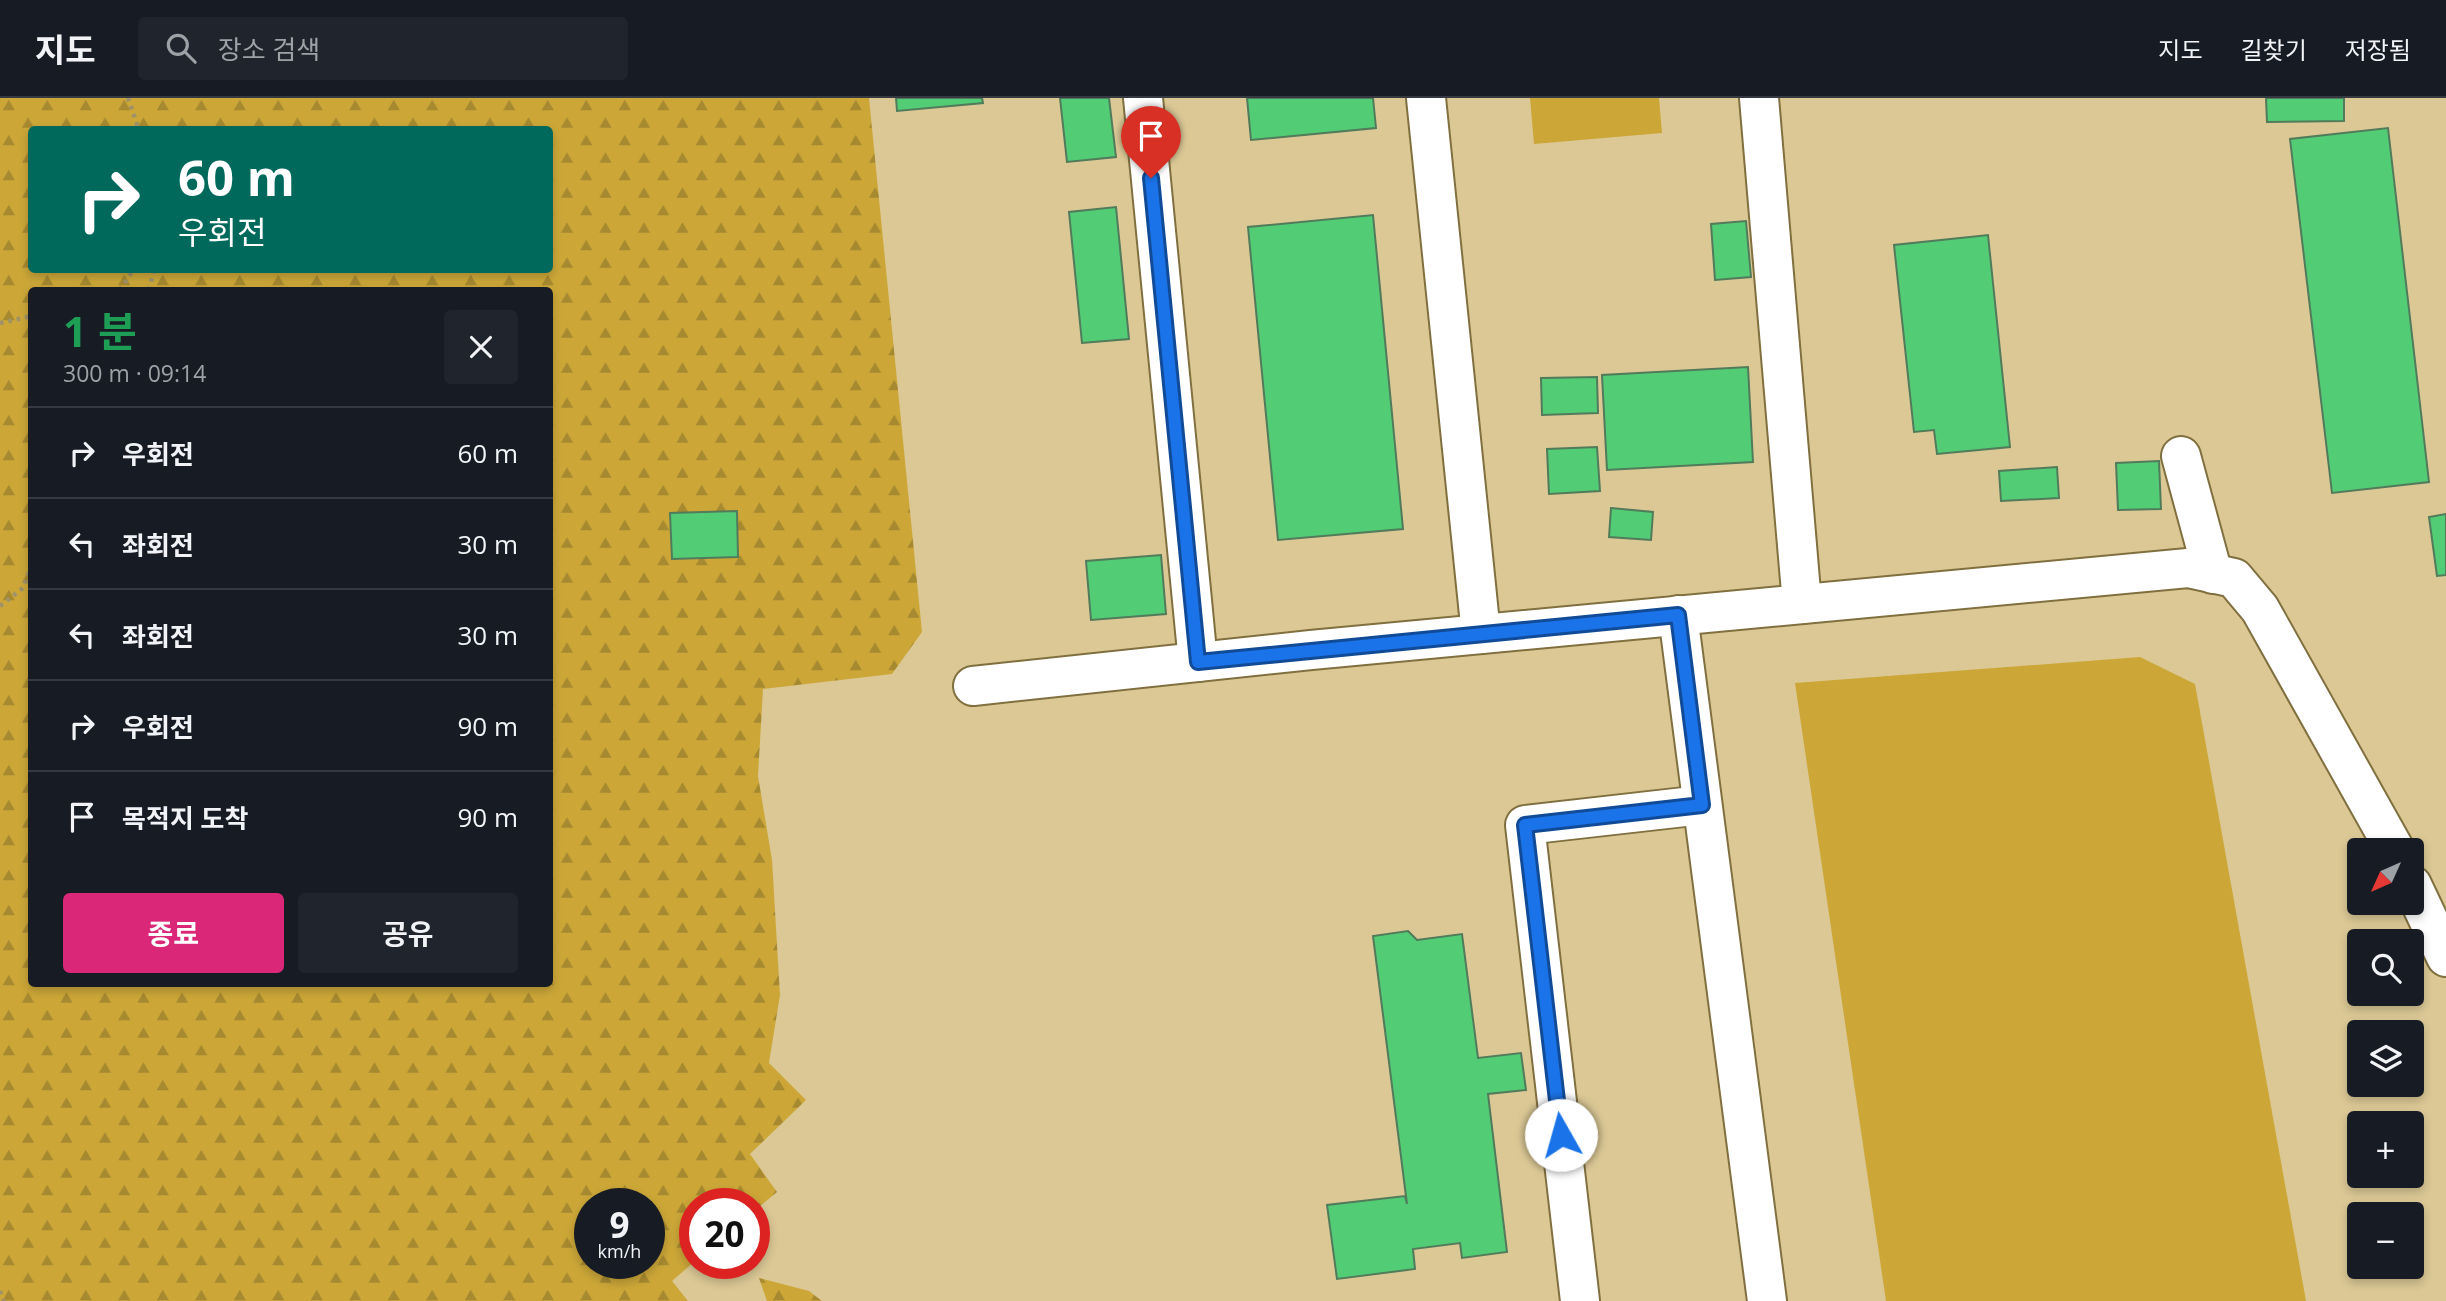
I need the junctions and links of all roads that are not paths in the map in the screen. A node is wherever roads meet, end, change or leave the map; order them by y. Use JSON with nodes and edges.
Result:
{"nodes":[{"id":1,"x":1143,"y":98,"type":"edge"},
{"id":2,"x":1426,"y":98,"type":"edge"},
{"id":3,"x":1759,"y":98,"type":"edge"},
{"id":4,"x":2181,"y":456,"type":"dead end"},
{"id":5,"x":2213,"y":574,"type":"junction"},
{"id":6,"x":1802,"y":604,"type":"junction"},
{"id":7,"x":1678,"y":615,"type":"junction"},
{"id":8,"x":1481,"y":634,"type":"junction"},
{"id":9,"x":1198,"y":662,"type":"junction"},
{"id":10,"x":973,"y":687,"type":"dead end"},
{"id":11,"x":1702,"y":805,"type":"junction"},
{"id":12,"x":2388,"y":838,"type":"edge"},
{"id":13,"x":2424,"y":910,"type":"edge"},
{"id":14,"x":2446,"y":957,"type":"edge"},
{"id":15,"x":1580,"y":1301,"type":"edge"},
{"id":16,"x":1768,"y":1301,"type":"edge"}],
"edges":[{"from":1,"to":9,"type":"lane"},
{"from":2,"to":8,"type":"lane"},
{"from":3,"to":6,"type":"lane"},
{"from":4,"to":5,"type":"lane"},
{"from":5,"to":6,"type":"lane"},
{"from":5,"to":12,"type":"lane"},
{"from":6,"to":7,"type":"lane"},
{"from":7,"to":8,"type":"lane"},
{"from":7,"to":11,"type":"lane"},
{"from":8,"to":9,"type":"lane"},
{"from":9,"to":10,"type":"lane"},
{"from":11,"to":15,"type":"lane"},
{"from":11,"to":16,"type":"lane"},
{"from":13,"to":14,"type":"lane"}]}
